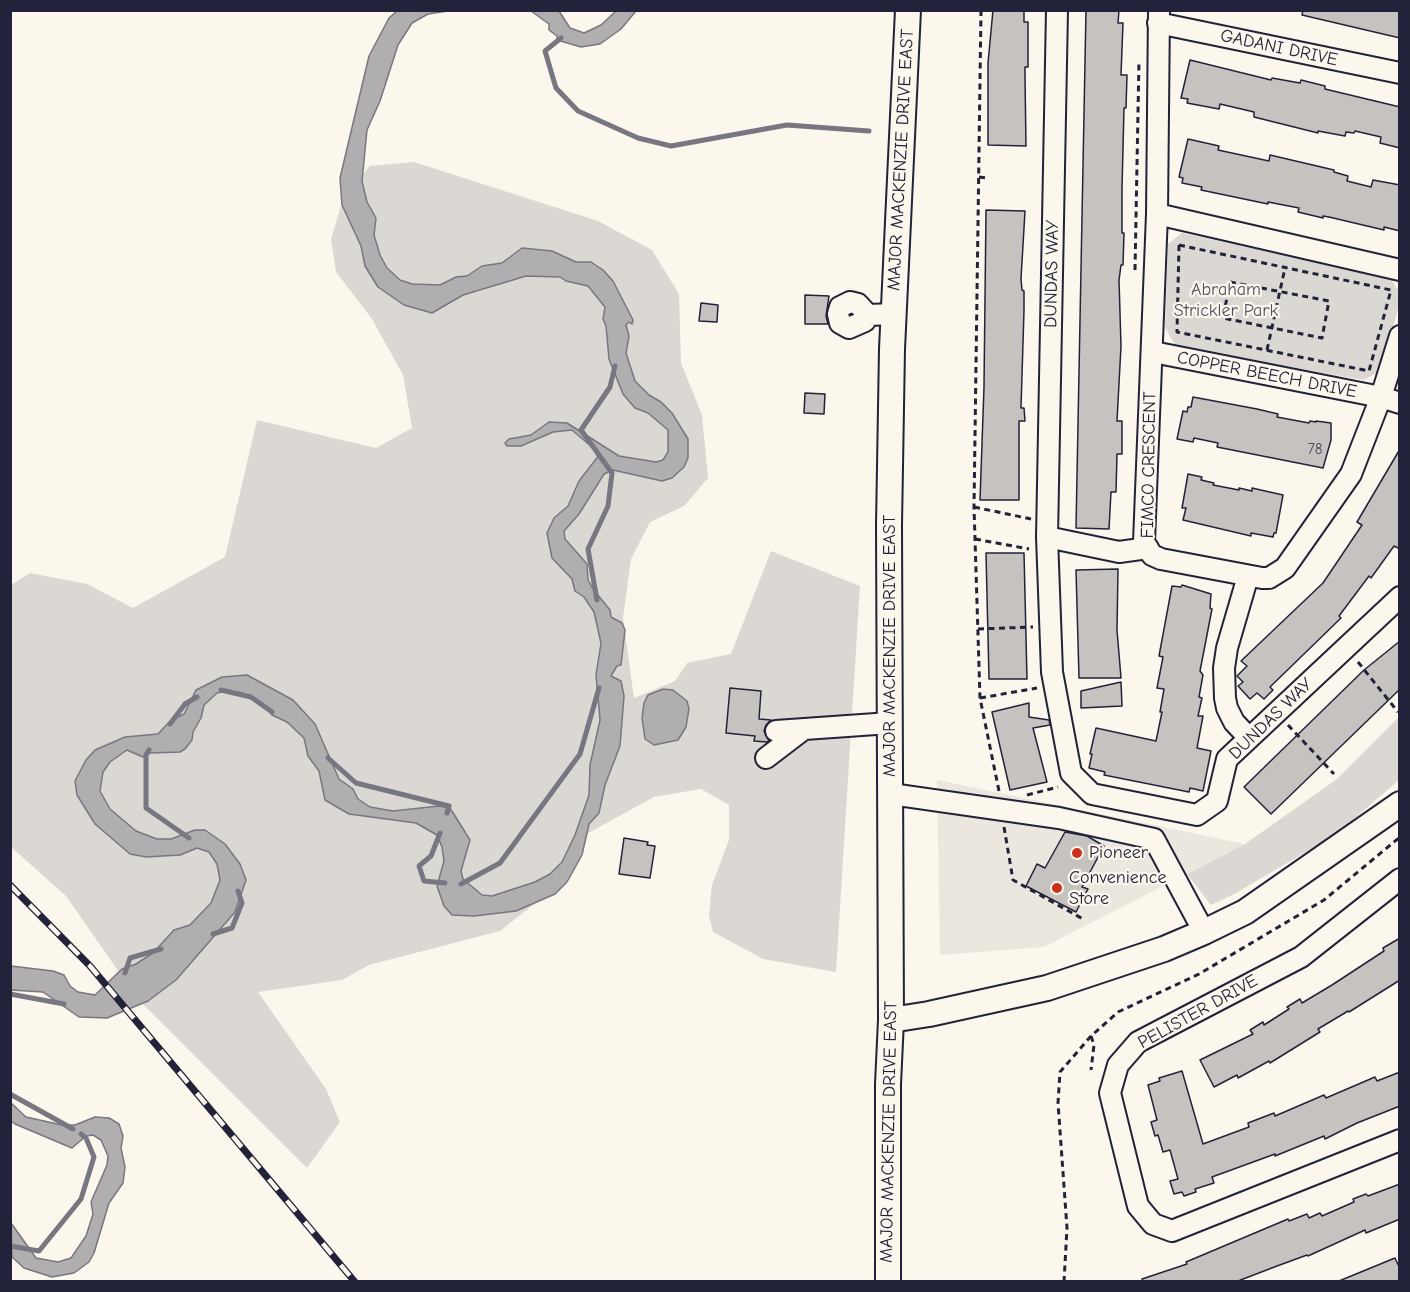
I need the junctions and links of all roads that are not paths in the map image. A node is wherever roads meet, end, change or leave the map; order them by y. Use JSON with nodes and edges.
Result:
{"nodes":[{"id":1,"x":908,"y":10,"type":"edge"},
{"id":2,"x":1057,"y":10,"type":"edge"},
{"id":3,"x":1158,"y":17,"type":"edge"},
{"id":4,"x":1400,"y":73,"type":"edge"},
{"id":5,"x":1157,"y":214,"type":"junction"},
{"id":6,"x":1400,"y":270,"type":"edge"},
{"id":7,"x":894,"y":314,"type":"junction"},
{"id":8,"x":868,"y":315,"type":"dead end"},
{"id":9,"x":1400,"y":336,"type":"edge"},
{"id":10,"x":1153,"y":352,"type":"junction"},
{"id":11,"x":1390,"y":400,"type":"edge"},
{"id":12,"x":1047,"y":537,"type":"junction"},
{"id":13,"x":1148,"y":548,"type":"junction"},
{"id":14,"x":1248,"y":576,"type":"junction"},
{"id":15,"x":1400,"y":597,"type":"edge"},
{"id":16,"x":890,"y":723,"type":"junction"},
{"id":17,"x":804,"y":729,"type":"junction"},
{"id":18,"x":776,"y":731,"type":"dead end"},
{"id":19,"x":1249,"y":738,"type":"junction"},
{"id":20,"x":766,"y":758,"type":"dead end"},
{"id":21,"x":891,"y":794,"type":"junction"},
{"id":22,"x":1400,"y":804,"type":"edge"},
{"id":23,"x":1400,"y":879,"type":"edge"},
{"id":24,"x":1204,"y":932,"type":"junction"},
{"id":25,"x":891,"y":1020,"type":"junction"},
{"id":26,"x":1400,"y":1140,"type":"edge"},
{"id":27,"x":888,"y":1281,"type":"edge"}],
"edges":[{"from":1,"to":7,"type":"main road","name":"MAJOR MACKENZIE DRIVE EAST"},
{"from":2,"to":12,"type":"street","name":"DUNDAS WAY"},
{"from":3,"to":4,"type":"street","name":"GADANI DRIVE"},
{"from":3,"to":5,"type":"street","name":"FIMCO CRESCENT"},
{"from":5,"to":6,"type":"street"},
{"from":5,"to":10,"type":"street","name":"FIMCO CRESCENT"},
{"from":7,"to":8,"type":"street"},
{"from":7,"to":16,"type":"main road","name":"MAJOR MACKENZIE DRIVE EAST"},
{"from":9,"to":11,"type":"street","name":"FIMCO CRESCENT"},
{"from":10,"to":11,"type":"street","name":"COPPER BEECH DRIVE"},
{"from":10,"to":13,"type":"street","name":"FIMCO CRESCENT"},
{"from":11,"to":14,"type":"street","name":"FIMCO CRESCENT"},
{"from":12,"to":13,"type":"street"},
{"from":12,"to":19,"type":"street","name":"DUNDAS WAY"},
{"from":13,"to":14,"type":"street","name":"FIMCO CRESCENT"},
{"from":14,"to":19,"type":"street"},
{"from":15,"to":19,"type":"street","name":"DUNDAS WAY"},
{"from":16,"to":17,"type":"street"},
{"from":16,"to":21,"type":"main road","name":"MAJOR MACKENZIE DRIVE EAST"},
{"from":17,"to":18,"type":"street"},
{"from":17,"to":20,"type":"street"},
{"from":21,"to":24,"type":"street"},
{"from":21,"to":25,"type":"main road","name":"MAJOR MACKENZIE DRIVE EAST"},
{"from":22,"to":24,"type":"main road"},
{"from":23,"to":26,"type":"street","name":"PELISTER DRIVE"},
{"from":24,"to":25,"type":"main road"},
{"from":25,"to":27,"type":"main road","name":"MAJOR MACKENZIE DRIVE EAST"}]}
